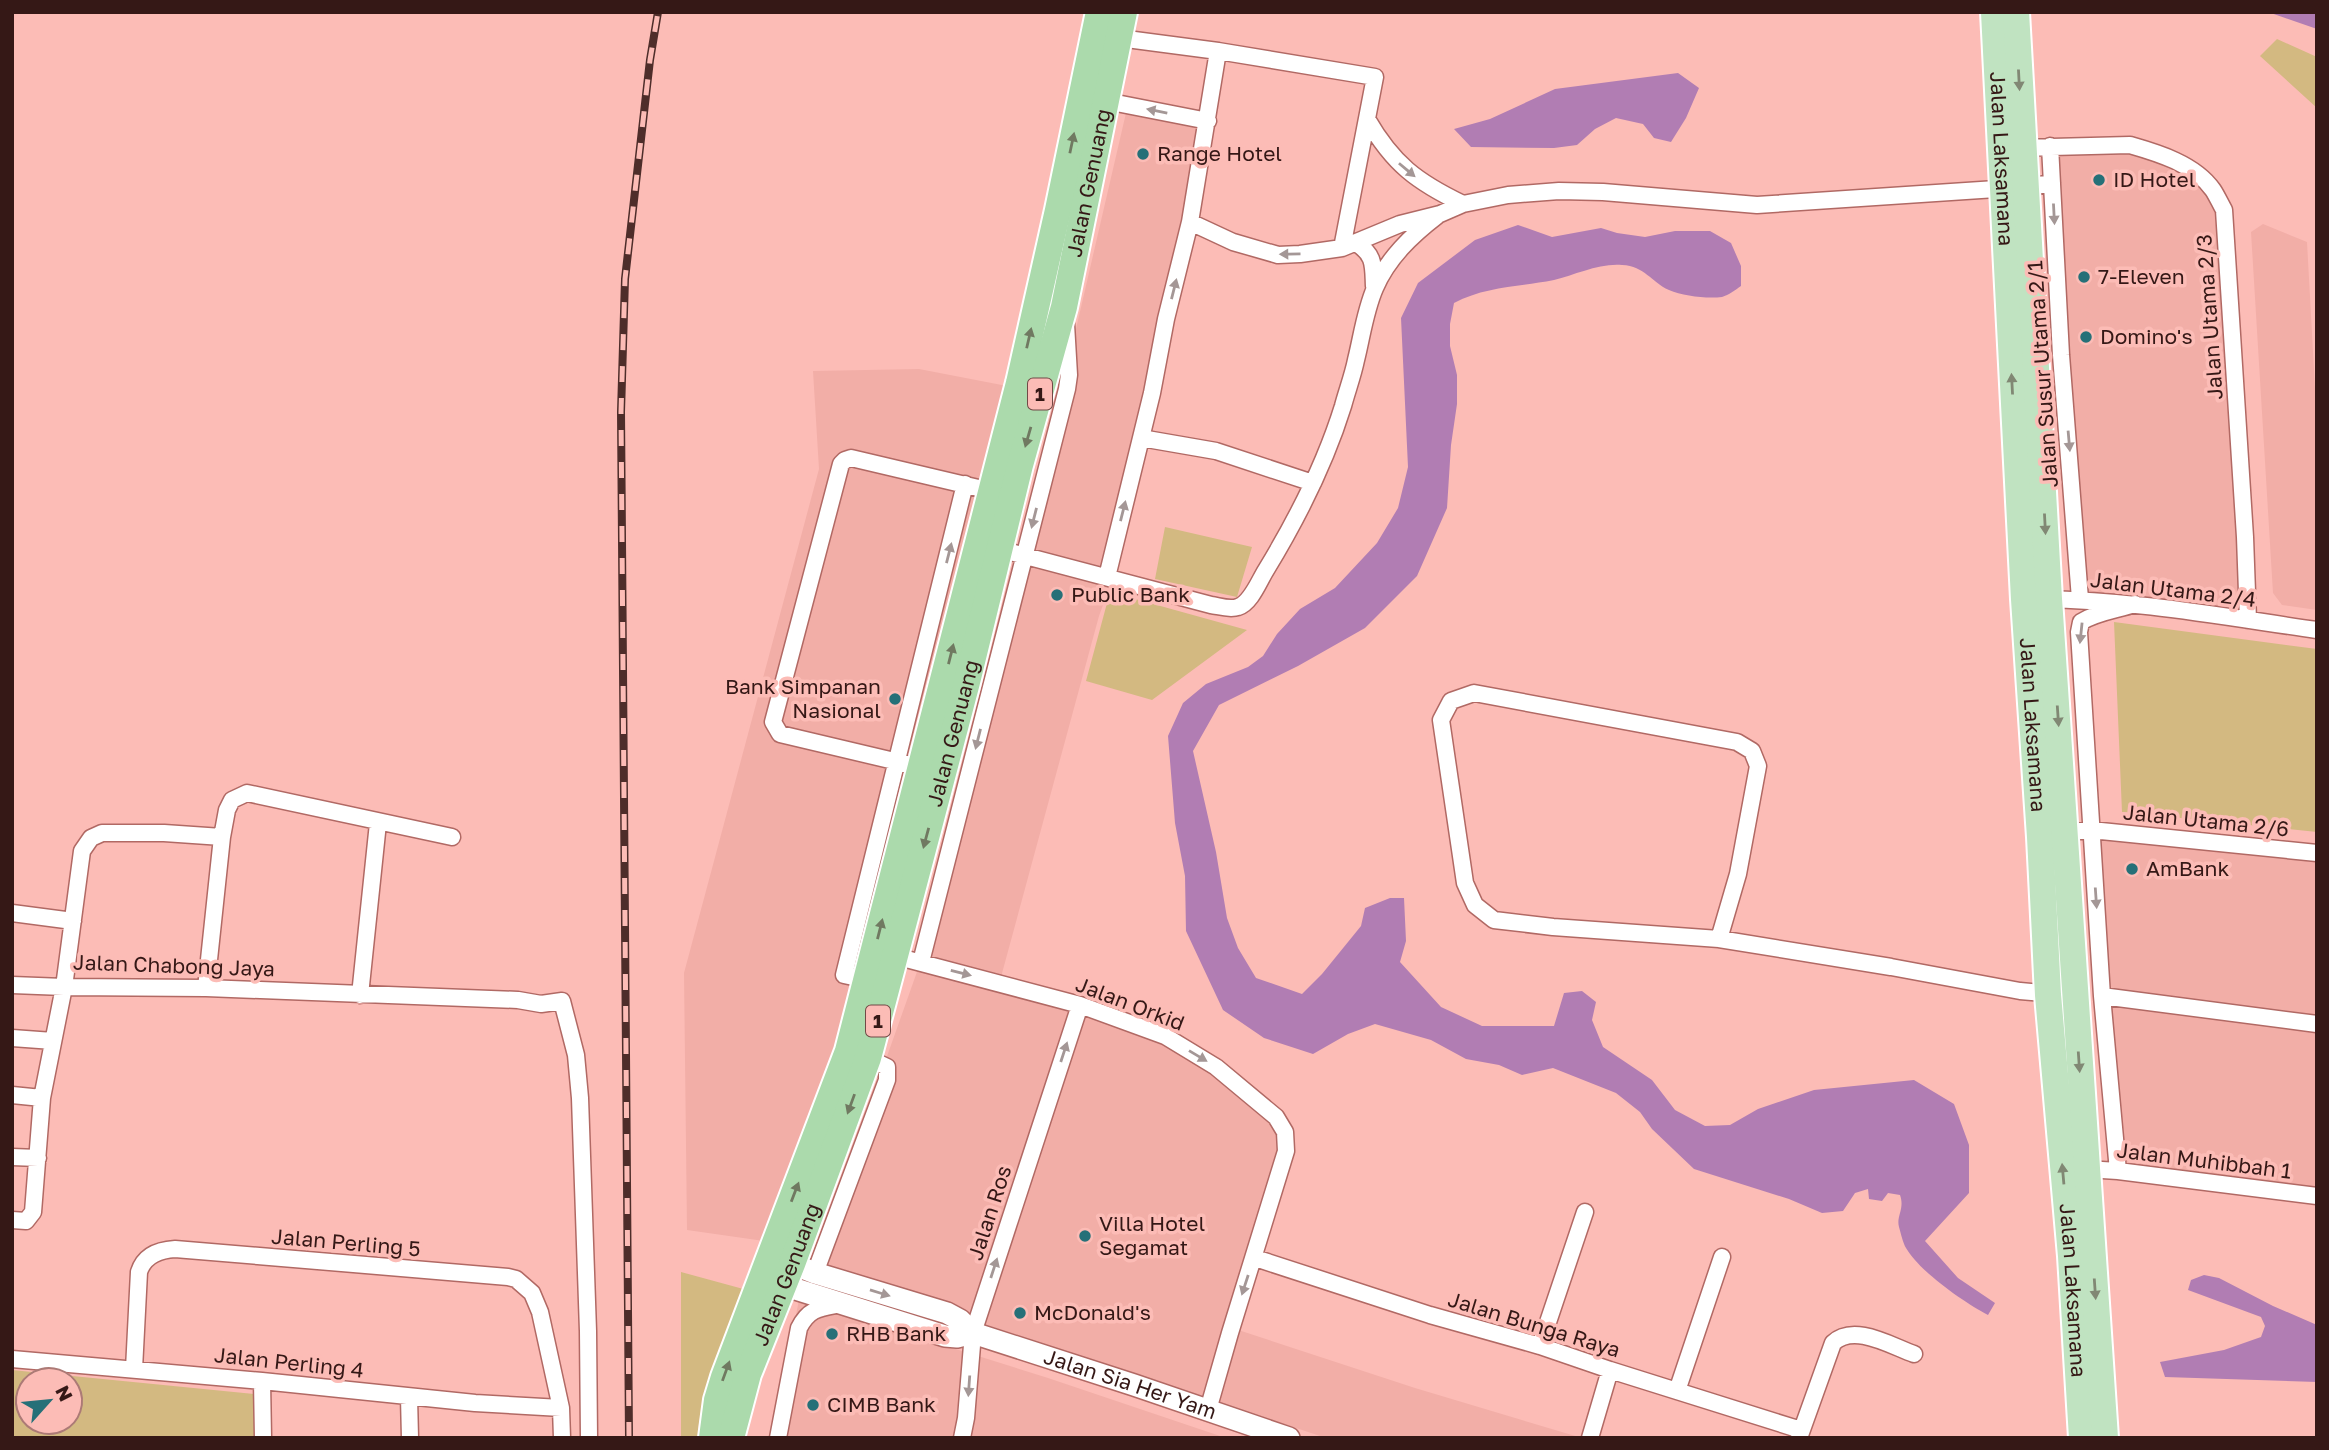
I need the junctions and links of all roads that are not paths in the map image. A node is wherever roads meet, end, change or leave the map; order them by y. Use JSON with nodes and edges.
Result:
{"nodes":[{"id":1,"x":1099,"y":12,"type":"edge"},
{"id":2,"x":1994,"y":12,"type":"edge"},
{"id":3,"x":2017,"y":12,"type":"edge"},
{"id":4,"x":1121,"y":25,"type":"edge"},
{"id":5,"x":1218,"y":51,"type":"junction"},
{"id":6,"x":1107,"y":101,"type":"junction"},
{"id":7,"x":1367,"y":119,"type":"junction"},
{"id":8,"x":1208,"y":121,"type":"junction"},
{"id":9,"x":2050,"y":146,"type":"junction"},
{"id":10,"x":2012,"y":148,"type":"junction"},
{"id":11,"x":2052,"y":183,"type":"junction"},
{"id":12,"x":2014,"y":188,"type":"junction"},
{"id":13,"x":1088,"y":197,"type":"junction"},
{"id":14,"x":1463,"y":204,"type":"junction"},
{"id":15,"x":1058,"y":210,"type":"junction"},
{"id":16,"x":1440,"y":214,"type":"junction"},
{"id":17,"x":1190,"y":222,"type":"junction"},
{"id":18,"x":1349,"y":246,"type":"junction"},
{"id":19,"x":1045,"y":268,"type":"junction"},
{"id":20,"x":1072,"y":275,"type":"junction"},
{"id":21,"x":1374,"y":288,"type":"junction"},
{"id":22,"x":1141,"y":438,"type":"junction"},
{"id":23,"x":1313,"y":483,"type":"junction"},
{"id":24,"x":965,"y":484,"type":"junction"},
{"id":25,"x":991,"y":491,"type":"junction"},
{"id":26,"x":1012,"y":552,"type":"junction"},
{"id":27,"x":1107,"y":578,"type":"junction"},
{"id":28,"x":2036,"y":599,"type":"junction"},
{"id":29,"x":2081,"y":600,"type":"junction"},
{"id":30,"x":2135,"y":604,"type":"junction"},
{"id":31,"x":2248,"y":620,"type":"junction"},
{"id":32,"x":2317,"y":630,"type":"edge"},
{"id":33,"x":921,"y":767,"type":"junction"},
{"id":34,"x":378,"y":823,"type":"junction"},
{"id":35,"x":2066,"y":833,"type":"junction"},
{"id":36,"x":222,"y":837,"type":"junction"},
{"id":37,"x":452,"y":837,"type":"dead end"},
{"id":38,"x":2317,"y":853,"type":"edge"},
{"id":39,"x":12,"y":913,"type":"edge"},
{"id":40,"x":74,"y":921,"type":"junction"},
{"id":41,"x":1719,"y":939,"type":"junction"},
{"id":42,"x":895,"y":956,"type":"junction"},
{"id":43,"x":921,"y":962,"type":"junction"},
{"id":44,"x":12,"y":985,"type":"edge"},
{"id":45,"x":64,"y":987,"type":"junction"},
{"id":46,"x":206,"y":988,"type":"junction"},
{"id":47,"x":2074,"y":994,"type":"junction"},
{"id":48,"x":360,"y":995,"type":"junction"},
{"id":49,"x":2048,"y":995,"type":"junction"},
{"id":50,"x":2102,"y":996,"type":"junction"},
{"id":51,"x":1080,"y":1005,"type":"junction"},
{"id":52,"x":2317,"y":1024,"type":"edge"},
{"id":53,"x":12,"y":1038,"type":"edge"},
{"id":54,"x":53,"y":1041,"type":"junction"},
{"id":55,"x":12,"y":1095,"type":"edge"},
{"id":56,"x":42,"y":1098,"type":"junction"},
{"id":57,"x":12,"y":1157,"type":"edge"},
{"id":58,"x":38,"y":1158,"type":"junction"},
{"id":59,"x":2087,"y":1169,"type":"junction"},
{"id":60,"x":2118,"y":1171,"type":"junction"},
{"id":61,"x":2317,"y":1196,"type":"edge"},
{"id":62,"x":1585,"y":1212,"type":"dead end"},
{"id":63,"x":12,"y":1220,"type":"edge"},
{"id":64,"x":1722,"y":1257,"type":"dead end"},
{"id":65,"x":1255,"y":1258,"type":"junction"},
{"id":66,"x":785,"y":1271,"type":"junction"},
{"id":67,"x":843,"y":1303,"type":"junction"},
{"id":68,"x":973,"y":1333,"type":"junction"},
{"id":69,"x":1540,"y":1346,"type":"junction"},
{"id":70,"x":1914,"y":1354,"type":"dead end"},
{"id":71,"x":12,"y":1359,"type":"edge"},
{"id":72,"x":134,"y":1369,"type":"junction"},
{"id":73,"x":1610,"y":1370,"type":"junction"},
{"id":74,"x":262,"y":1381,"type":"junction"},
{"id":75,"x":1677,"y":1391,"type":"junction"},
{"id":76,"x":409,"y":1397,"type":"junction"},
{"id":77,"x":561,"y":1408,"type":"junction"},
{"id":78,"x":1208,"y":1410,"type":"junction"},
{"id":79,"x":1800,"y":1434,"type":"edge"},
{"id":80,"x":263,"y":1438,"type":"edge"},
{"id":81,"x":410,"y":1438,"type":"edge"},
{"id":82,"x":562,"y":1438,"type":"edge"},
{"id":83,"x":589,"y":1438,"type":"edge"},
{"id":84,"x":712,"y":1438,"type":"edge"},
{"id":85,"x":731,"y":1438,"type":"edge"},
{"id":86,"x":778,"y":1438,"type":"edge"},
{"id":87,"x":962,"y":1438,"type":"edge"},
{"id":88,"x":1289,"y":1438,"type":"edge"},
{"id":89,"x":1590,"y":1438,"type":"edge"},
{"id":90,"x":2082,"y":1438,"type":"edge"},
{"id":91,"x":2105,"y":1438,"type":"edge"}],
"edges":[{"from":15,"to":1,"type":"highway","name":"Jalan Genuang","number":"1","one_way":true},
{"from":2,"to":10,"type":"main road","name":"Jalan Laksamana"},
{"from":3,"to":10,"type":"main road","name":"Jalan Laksamana","one_way":true},
{"from":4,"to":5,"type":"street"},
{"from":4,"to":6,"type":"highway","name":"Jalan Genuang","number":"1"},
{"from":5,"to":7,"type":"street"},
{"from":5,"to":8,"type":"street"},
{"from":8,"to":6,"type":"street","one_way":true},
{"from":6,"to":13,"type":"highway","name":"Jalan Genuang","number":"1"},
{"from":7,"to":14,"type":"street","one_way":true},
{"from":7,"to":18,"type":"street"},
{"from":8,"to":17,"type":"street"},
{"from":9,"to":10,"type":"street","name":"Jalan Utama 2/3"},
{"from":9,"to":11,"type":"street","name":"Jalan Susur Utama 2/1"},
{"from":9,"to":31,"type":"street","name":"Jalan Utama 2/3"},
{"from":10,"to":12,"type":"main road","name":"Jalan Laksamana"},
{"from":11,"to":12,"type":"street"},
{"from":11,"to":29,"type":"street","name":"Jalan Susur Utama 2/1","one_way":true},
{"from":12,"to":14,"type":"street"},
{"from":12,"to":28,"type":"main road","name":"Jalan Laksamana"},
{"from":13,"to":15,"type":"highway"},
{"from":13,"to":20,"type":"highway","name":"Jalan Genuang","number":"1"},
{"from":14,"to":16,"type":"street"},
{"from":15,"to":19,"type":"highway","name":"Jalan Genuang","number":"1"},
{"from":16,"to":18,"type":"street"},
{"from":16,"to":21,"type":"street"},
{"from":18,"to":17,"type":"street","one_way":true},
{"from":22,"to":17,"type":"street","one_way":true},
{"from":18,"to":21,"type":"street"},
{"from":19,"to":20,"type":"highway"},
{"from":25,"to":19,"type":"highway","name":"Jalan Genuang","number":"1","one_way":true},
{"from":20,"to":26,"type":"highway","name":"Jalan Genuang","number":"1","one_way":true},
{"from":21,"to":23,"type":"street"},
{"from":22,"to":23,"type":"street"},
{"from":27,"to":22,"type":"street","one_way":true},
{"from":23,"to":27,"type":"street"},
{"from":24,"to":25,"type":"street"},
{"from":33,"to":24,"type":"street","one_way":true},
{"from":24,"to":33,"type":"street"},
{"from":33,"to":25,"type":"highway","name":"Jalan Genuang","number":"1","one_way":true},
{"from":26,"to":27,"type":"street"},
{"from":26,"to":33,"type":"highway","name":"Jalan Genuang","number":"1"},
{"from":26,"to":43,"type":"street","one_way":true},
{"from":28,"to":29,"type":"street","name":"Jalan Utama 2/4"},
{"from":28,"to":35,"type":"main road","name":"Jalan Laksamana"},
{"from":29,"to":30,"type":"street","name":"Jalan Utama 2/4"},
{"from":30,"to":31,"type":"street","name":"Jalan Utama 2/4"},
{"from":30,"to":35,"type":"street","one_way":true},
{"from":31,"to":32,"type":"street","name":"Jalan Utama 2/4"},
{"from":33,"to":42,"type":"highway","name":"Jalan Genuang","number":"1","one_way":true},
{"from":66,"to":33,"type":"highway","name":"Jalan Genuang","number":"1","one_way":true},
{"from":34,"to":36,"type":"street"},
{"from":34,"to":37,"type":"street"},
{"from":34,"to":48,"type":"street"},
{"from":35,"to":38,"type":"street","name":"Jalan Utama 2/6"},
{"from":35,"to":47,"type":"main road","name":"Jalan Laksamana"},
{"from":35,"to":49,"type":"main road","name":"Jalan Laksamana"},
{"from":35,"to":50,"type":"street","one_way":true},
{"from":36,"to":40,"type":"street","name":"Jalan Chabong Jaya"},
{"from":36,"to":46,"type":"street"},
{"from":39,"to":40,"type":"street"},
{"from":40,"to":45,"type":"street","name":"Jalan Chabong Jaya"},
{"from":41,"to":41,"type":"street"},
{"from":41,"to":49,"type":"street"},
{"from":42,"to":43,"type":"street","name":"Jalan Orkid"},
{"from":42,"to":66,"type":"highway","name":"Jalan Genuang","number":"1","one_way":true},
{"from":43,"to":51,"type":"street","name":"Jalan Orkid","one_way":true},
{"from":44,"to":45,"type":"street"},
{"from":45,"to":46,"type":"street","name":"Jalan Chabong Jaya"},
{"from":45,"to":54,"type":"street"},
{"from":46,"to":48,"type":"street","name":"Jalan Chabong Jaya"},
{"from":47,"to":49,"type":"street"},
{"from":47,"to":59,"type":"main road","name":"Jalan Laksamana","one_way":true},
{"from":48,"to":83,"type":"street","name":"Jalan Chabong Jaya"},
{"from":90,"to":49,"type":"main road","name":"Jalan Laksamana","one_way":true},
{"from":50,"to":52,"type":"street"},
{"from":50,"to":60,"type":"street"},
{"from":51,"to":65,"type":"street","name":"Jalan Orkid","one_way":true},
{"from":68,"to":51,"type":"street","name":"Jalan Ros","one_way":true},
{"from":53,"to":54,"type":"street"},
{"from":54,"to":56,"type":"street"},
{"from":55,"to":56,"type":"street"},
{"from":56,"to":58,"type":"street"},
{"from":57,"to":58,"type":"street"},
{"from":58,"to":63,"type":"street"},
{"from":59,"to":60,"type":"street","name":"Jalan Muhibbah 1"},
{"from":59,"to":91,"type":"main road","name":"Jalan Laksamana","one_way":true},
{"from":60,"to":61,"type":"street","name":"Jalan Muhibbah 1"},
{"from":62,"to":69,"type":"street"},
{"from":64,"to":75,"type":"street"},
{"from":65,"to":69,"type":"street","name":"Jalan Bunga Raya"},
{"from":65,"to":78,"type":"street","name":"Jalan Orkid","one_way":true},
{"from":66,"to":67,"type":"street","name":"Jalan Sia Her Yam"},
{"from":66,"to":68,"type":"street","name":"Jalan Sia Her Yam","one_way":true},
{"from":84,"to":66,"type":"highway","name":"Jalan Genuang","number":"1","one_way":true},
{"from":66,"to":85,"type":"highway","name":"Jalan Genuang","number":"1"},
{"from":67,"to":68,"type":"street","name":"Jalan Sia Her Yam"},
{"from":67,"to":86,"type":"street"},
{"from":68,"to":78,"type":"street","name":"Jalan Sia Her Yam"},
{"from":68,"to":87,"type":"street","name":"Jalan Ros","one_way":true},
{"from":69,"to":73,"type":"street","name":"Jalan Bunga Raya"},
{"from":70,"to":79,"type":"street"},
{"from":71,"to":72,"type":"street","name":"Jalan Perling 4"},
{"from":72,"to":74,"type":"street","name":"Jalan Perling 4"},
{"from":72,"to":77,"type":"street","name":"Jalan Perling 5"},
{"from":73,"to":75,"type":"street","name":"Jalan Bunga Raya"},
{"from":73,"to":89,"type":"street"},
{"from":74,"to":76,"type":"street","name":"Jalan Perling 4"},
{"from":74,"to":80,"type":"street"},
{"from":75,"to":79,"type":"street","name":"Jalan Bunga Raya"},
{"from":76,"to":77,"type":"street","name":"Jalan Perling 4"},
{"from":76,"to":81,"type":"street"},
{"from":77,"to":82,"type":"street","name":"Jalan Perling 5"},
{"from":78,"to":88,"type":"street","name":"Jalan Sia Her Yam"}]}
